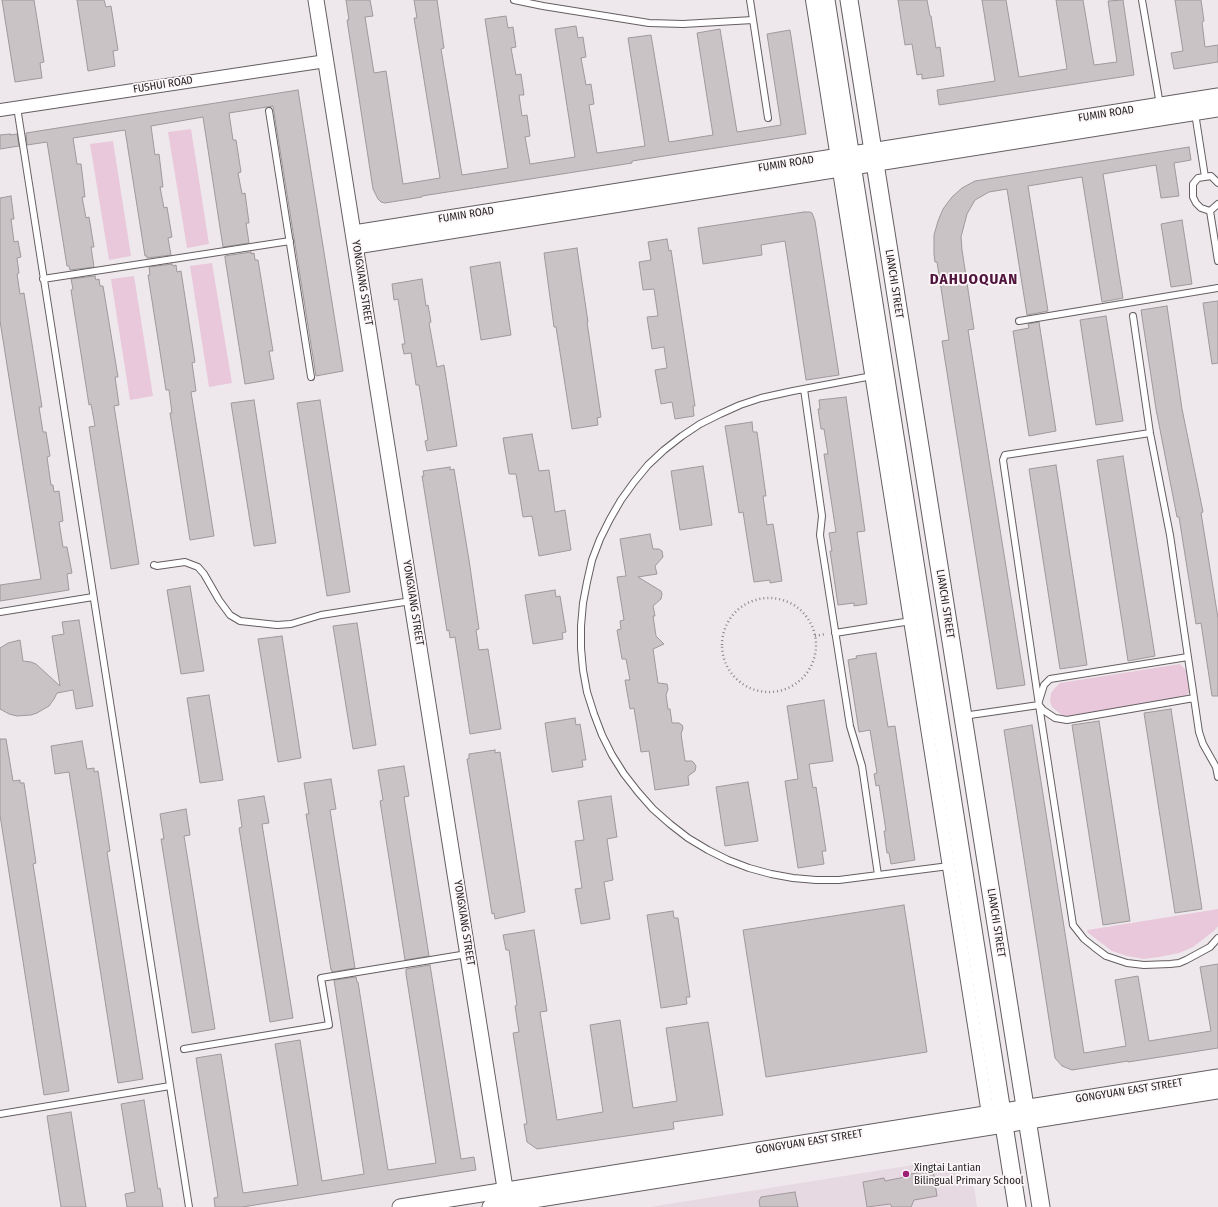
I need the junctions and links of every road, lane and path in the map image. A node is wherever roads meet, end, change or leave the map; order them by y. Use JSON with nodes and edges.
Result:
{"nodes":[{"id":1,"x":316,"y":0,"type":"edge"},
{"id":2,"x":514,"y":0,"type":"edge"},
{"id":3,"x":750,"y":0,"type":"edge"},
{"id":4,"x":812,"y":0,"type":"edge"},
{"id":5,"x":826,"y":0,"type":"edge"},
{"id":6,"x":849,"y":0,"type":"edge"},
{"id":7,"x":1142,"y":0,"type":"edge"},
{"id":8,"x":542,"y":3,"type":"edge"},
{"id":9,"x":753,"y":20,"type":"junction"},
{"id":10,"x":326,"y":61,"type":"junction"},
{"id":11,"x":1218,"y":96,"type":"edge"},
{"id":12,"x":1160,"y":105,"type":"junction"},
{"id":13,"x":17,"y":108,"type":"junction"},
{"id":14,"x":0,"y":110,"type":"edge"},
{"id":15,"x":1218,"y":110,"type":"edge"},
{"id":16,"x":269,"y":111,"type":"dead end"},
{"id":17,"x":1195,"y":113,"type":"junction"},
{"id":18,"x":768,"y":118,"type":"dead end"},
{"id":19,"x":874,"y":157,"type":"junction"},
{"id":20,"x":845,"y":162,"type":"junction"},
{"id":21,"x":1205,"y":176,"type":"junction"},
{"id":22,"x":1218,"y":183,"type":"edge"},
{"id":23,"x":1218,"y":204,"type":"edge"},
{"id":24,"x":1210,"y":211,"type":"junction"},
{"id":25,"x":355,"y":239,"type":"junction"},
{"id":26,"x":290,"y":241,"type":"junction"},
{"id":27,"x":1218,"y":261,"type":"edge"},
{"id":28,"x":44,"y":279,"type":"junction"},
{"id":29,"x":1218,"y":288,"type":"edge"},
{"id":30,"x":1133,"y":316,"type":"dead end"},
{"id":31,"x":1020,"y":321,"type":"dead end"},
{"id":32,"x":872,"y":376,"type":"junction"},
{"id":33,"x":311,"y":377,"type":"dead end"},
{"id":34,"x":804,"y":389,"type":"junction"},
{"id":35,"x":1150,"y":434,"type":"junction"},
{"id":36,"x":154,"y":565,"type":"dead end"},
{"id":37,"x":93,"y":597,"type":"junction"},
{"id":38,"x":412,"y":601,"type":"junction"},
{"id":39,"x":0,"y":612,"type":"edge"},
{"id":40,"x":910,"y":621,"type":"junction"},
{"id":41,"x":835,"y":633,"type":"junction"},
{"id":42,"x":1188,"y":657,"type":"junction"},
{"id":43,"x":731,"y":674,"type":"joint"},
{"id":44,"x":1194,"y":698,"type":"junction"},
{"id":45,"x":1039,"y":705,"type":"junction"},
{"id":46,"x":963,"y":716,"type":"junction"},
{"id":47,"x":1218,"y":778,"type":"edge"},
{"id":48,"x":949,"y":866,"type":"junction"},
{"id":49,"x":878,"y":875,"type":"junction"},
{"id":50,"x":1218,"y":938,"type":"edge"},
{"id":51,"x":468,"y":954,"type":"junction"},
{"id":52,"x":184,"y":1048,"type":"dead end"},
{"id":53,"x":1218,"y":1077,"type":"edge"},
{"id":54,"x":170,"y":1086,"type":"junction"},
{"id":55,"x":1218,"y":1091,"type":"edge"},
{"id":56,"x":0,"y":1114,"type":"edge"},
{"id":57,"x":1026,"y":1115,"type":"junction"},
{"id":58,"x":998,"y":1117,"type":"junction"},
{"id":59,"x":507,"y":1200,"type":"edge"},
{"id":60,"x":189,"y":1207,"type":"edge"},
{"id":61,"x":400,"y":1207,"type":"edge"},
{"id":62,"x":490,"y":1207,"type":"edge"},
{"id":63,"x":1018,"y":1207,"type":"edge"},
{"id":64,"x":1041,"y":1207,"type":"edge"}],
"edges":[{"from":1,"to":10,"type":"street","name":"YONGXIANG STREET"},
{"from":2,"to":8,"type":"lane"},
{"from":3,"to":9,"type":"lane"},
{"from":4,"to":20,"type":"street"},
{"from":5,"to":20,"type":"main road","name":"LIANCHI STREET"},
{"from":6,"to":19,"type":"main road","name":"LIANCHI STREET"},
{"from":7,"to":12,"type":"lane"},
{"from":8,"to":9,"type":"lane"},
{"from":9,"to":18,"type":"lane"},
{"from":10,"to":13,"type":"street","name":"FUSHUI ROAD"},
{"from":10,"to":25,"type":"street","name":"YONGXIANG STREET"},
{"from":11,"to":12,"type":"street","name":"FUMIN ROAD"},
{"from":12,"to":19,"type":"street","name":"FUMIN ROAD"},
{"from":13,"to":14,"type":"street","name":"FUSHUI ROAD"},
{"from":13,"to":28,"type":"lane"},
{"from":15,"to":17,"type":"street","name":"FUMIN ROAD"},
{"from":16,"to":26,"type":"lane"},
{"from":17,"to":19,"type":"street","name":"FUMIN ROAD"},
{"from":17,"to":21,"type":"lane"},
{"from":19,"to":20,"type":"street","name":"FUMIN ROAD"},
{"from":19,"to":46,"type":"main road","name":"LIANCHI STREET"},
{"from":20,"to":25,"type":"street","name":"FUMIN ROAD"},
{"from":20,"to":32,"type":"street"},
{"from":20,"to":58,"type":"main road","name":"LIANCHI STREET"},
{"from":21,"to":22,"type":"lane"},
{"from":21,"to":24,"type":"lane"},
{"from":23,"to":24,"type":"lane"},
{"from":24,"to":27,"type":"lane"},
{"from":25,"to":38,"type":"street","name":"YONGXIANG STREET"},
{"from":26,"to":28,"type":"lane"},
{"from":26,"to":33,"type":"lane"},
{"from":28,"to":37,"type":"lane"},
{"from":29,"to":31,"type":"lane"},
{"from":30,"to":35,"type":"lane"},
{"from":32,"to":34,"type":"lane"},
{"from":32,"to":40,"type":"street"},
{"from":34,"to":41,"type":"lane"},
{"from":34,"to":49,"type":"lane"},
{"from":35,"to":42,"type":"lane"},
{"from":35,"to":45,"type":"lane"},
{"from":36,"to":38,"type":"lane"},
{"from":37,"to":39,"type":"lane"},
{"from":37,"to":54,"type":"lane"},
{"from":38,"to":51,"type":"street","name":"YONGXIANG STREET"},
{"from":40,"to":41,"type":"lane"},
{"from":40,"to":48,"type":"street"},
{"from":41,"to":49,"type":"lane"},
{"from":42,"to":44,"type":"lane"},
{"from":42,"to":45,"type":"lane"},
{"from":43,"to":43,"type":"path"},
{"from":44,"to":45,"type":"lane"},
{"from":44,"to":47,"type":"lane"},
{"from":45,"to":46,"type":"lane"},
{"from":45,"to":50,"type":"lane"},
{"from":46,"to":57,"type":"main road","name":"LIANCHI STREET"},
{"from":48,"to":49,"type":"lane"},
{"from":48,"to":58,"type":"street"},
{"from":51,"to":52,"type":"lane"},
{"from":51,"to":59,"type":"street","name":"YONGXIANG STREET"},
{"from":53,"to":57,"type":"street","name":"GONGYUAN EAST STREET"},
{"from":54,"to":56,"type":"lane"},
{"from":54,"to":60,"type":"lane"},
{"from":55,"to":57,"type":"street","name":"GONGYUAN EAST STREET"},
{"from":57,"to":58,"type":"street","name":"GONGYUAN EAST STREET"},
{"from":57,"to":64,"type":"main road","name":"LIANCHI STREET"},
{"from":58,"to":59,"type":"street","name":"GONGYUAN EAST STREET"},
{"from":58,"to":59,"type":"street","name":"GONGYUAN EAST STREET"},
{"from":58,"to":63,"type":"main road","name":"LIANCHI STREET"},
{"from":59,"to":61,"type":"street","name":"GONGYUAN EAST STREET"},
{"from":59,"to":62,"type":"street","name":"GONGYUAN EAST STREET"}]}
